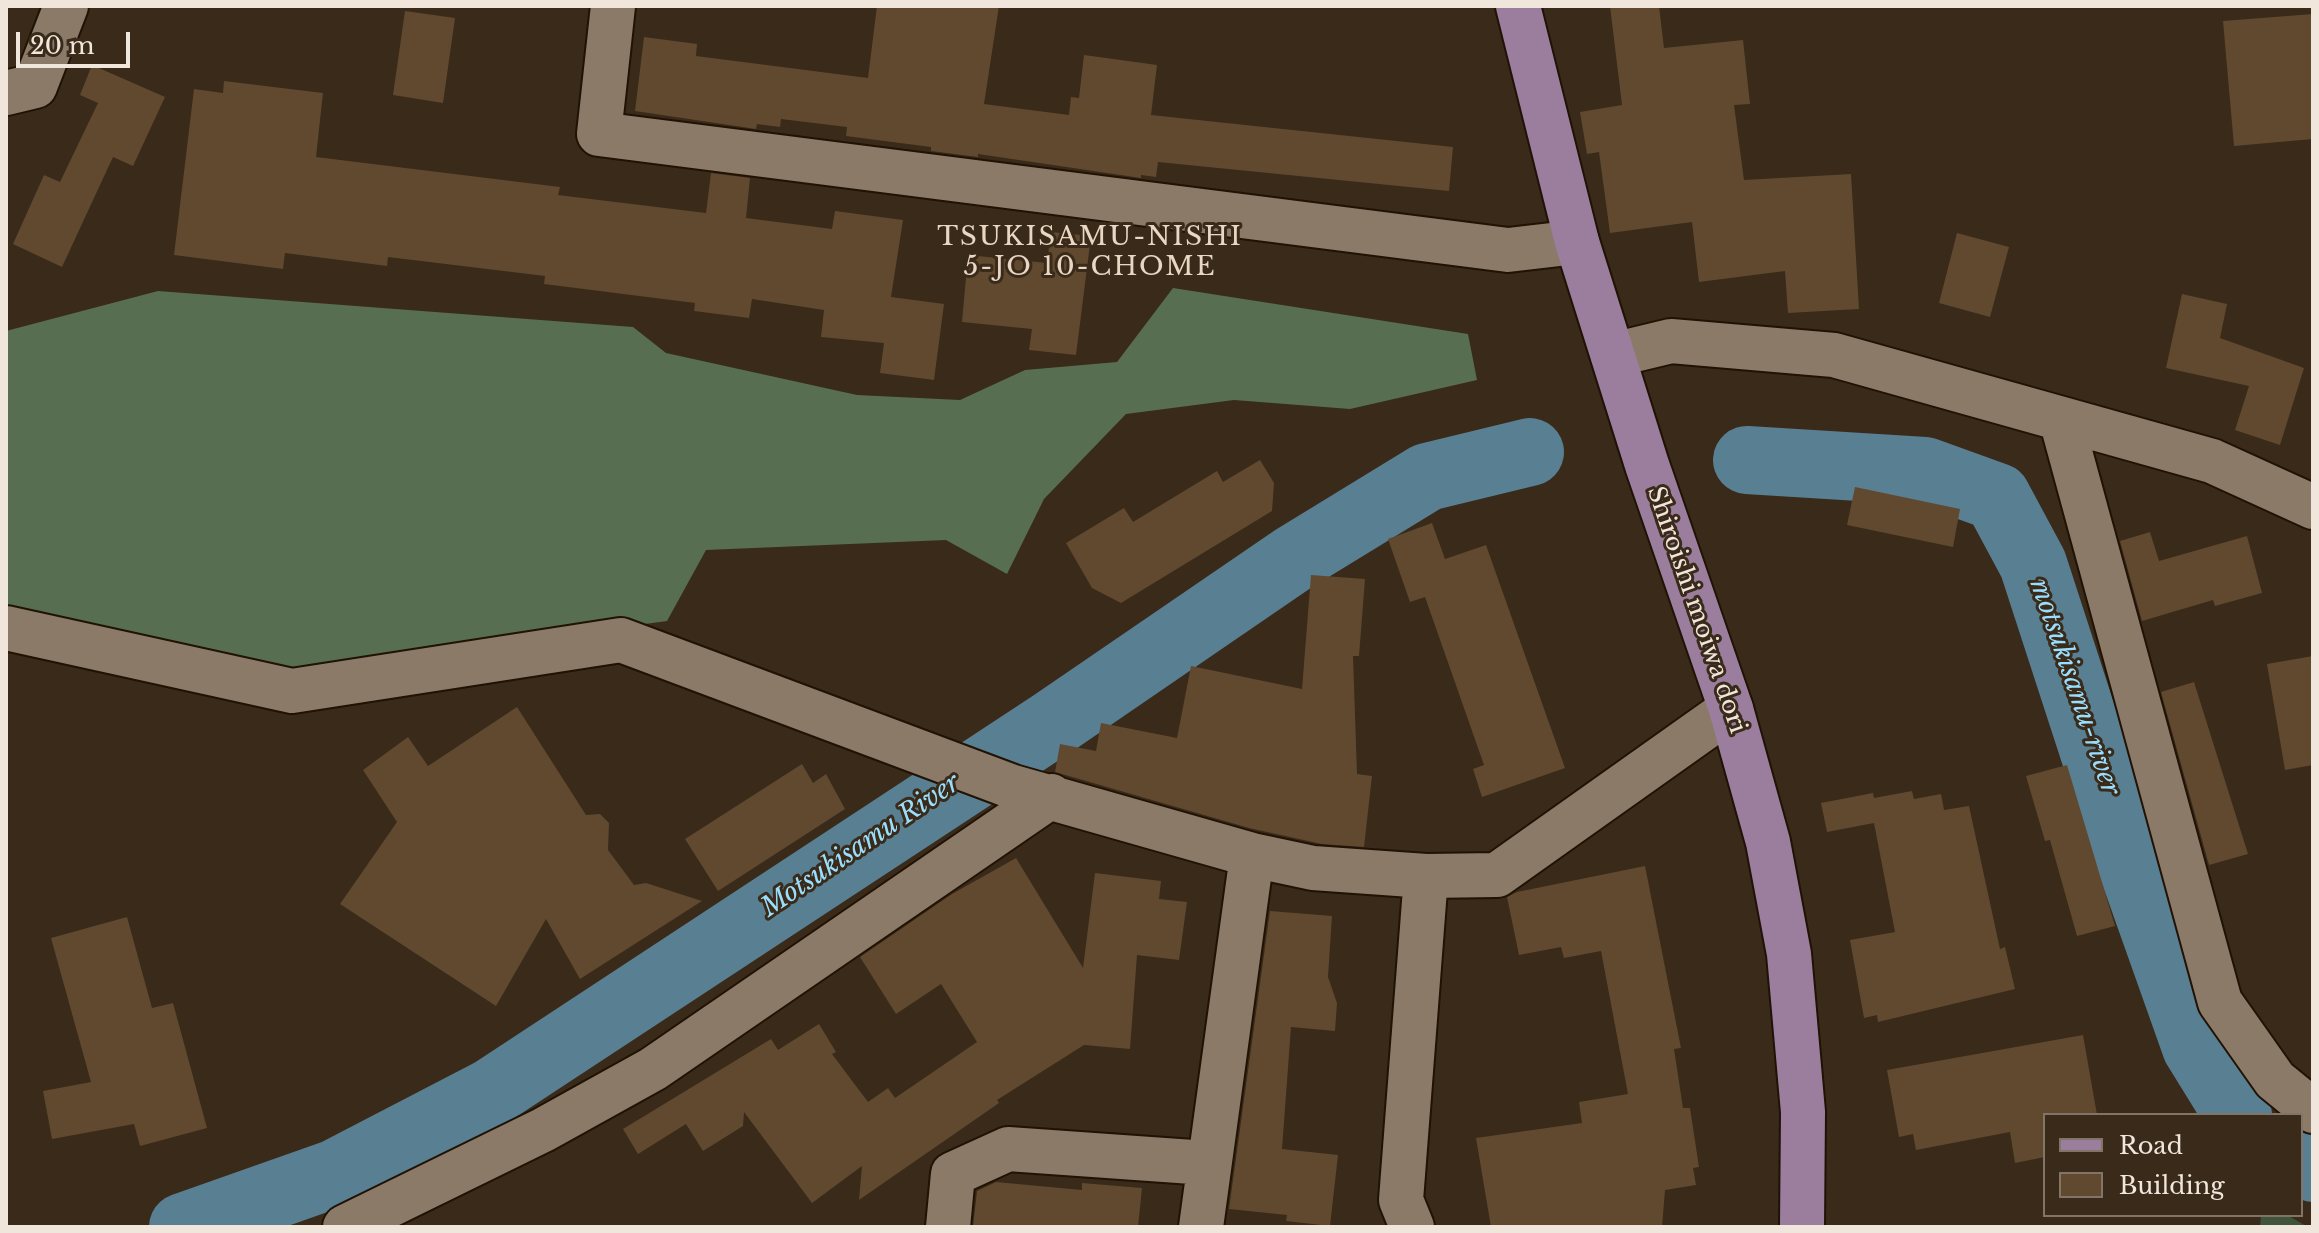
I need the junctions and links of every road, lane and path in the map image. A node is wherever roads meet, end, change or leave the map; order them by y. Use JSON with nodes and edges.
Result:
{"nodes":[{"id":1,"x":66,"y":6,"type":"edge"},
{"id":2,"x":613,"y":6,"type":"edge"},
{"id":3,"x":1518,"y":6,"type":"edge"},
{"id":4,"x":6,"y":93,"type":"edge"},
{"id":5,"x":1577,"y":242,"type":"junction"},
{"id":6,"x":1613,"y":355,"type":"junction"},
{"id":7,"x":2061,"y":419,"type":"junction"},
{"id":8,"x":2313,"y":507,"type":"edge"},
{"id":9,"x":6,"y":628,"type":"edge"},
{"id":10,"x":1731,"y":709,"type":"junction"},
{"id":11,"x":1032,"y":791,"type":"junction"},
{"id":12,"x":1252,"y":855,"type":"junction"},
{"id":13,"x":1426,"y":876,"type":"junction"},
{"id":14,"x":2313,"y":1111,"type":"edge"},
{"id":15,"x":1207,"y":1163,"type":"junction"},
{"id":16,"x":345,"y":1227,"type":"edge"},
{"id":17,"x":948,"y":1227,"type":"edge"},
{"id":18,"x":1201,"y":1227,"type":"edge"},
{"id":19,"x":1412,"y":1227,"type":"edge"},
{"id":20,"x":1802,"y":1227,"type":"edge"}],
"edges":[{"from":1,"to":4,"type":"street"},
{"from":2,"to":5,"type":"street"},
{"from":3,"to":5,"type":"main road","name":"Shiroishi moiwa dori"},
{"from":5,"to":6,"type":"main road","name":"Shiroishi moiwa dori"},
{"from":6,"to":7,"type":"street"},
{"from":6,"to":10,"type":"main road","name":"Shiroishi moiwa dori"},
{"from":7,"to":8,"type":"street"},
{"from":7,"to":14,"type":"street"},
{"from":9,"to":11,"type":"street"},
{"from":10,"to":13,"type":"street"},
{"from":10,"to":20,"type":"main road","name":"Shiroishi moiwa dori"},
{"from":11,"to":12,"type":"street"},
{"from":11,"to":16,"type":"street"},
{"from":12,"to":13,"type":"street"},
{"from":12,"to":15,"type":"street"},
{"from":13,"to":19,"type":"street"},
{"from":15,"to":17,"type":"street"},
{"from":15,"to":18,"type":"street"}]}
